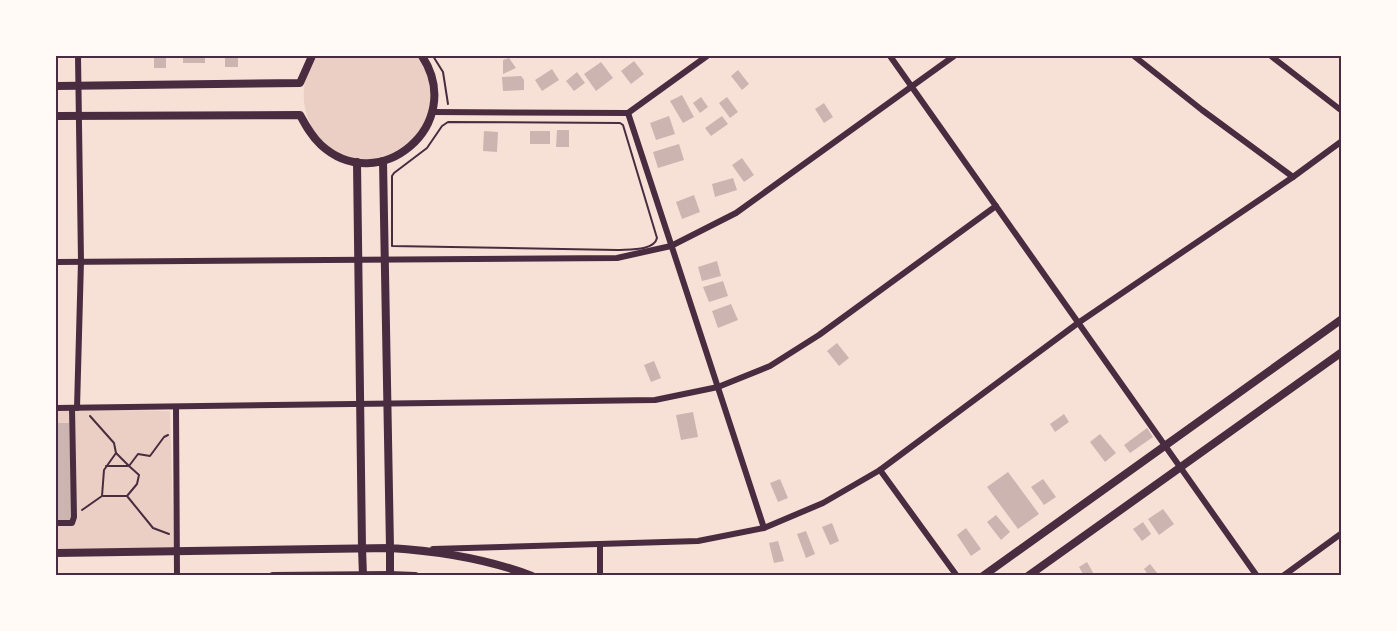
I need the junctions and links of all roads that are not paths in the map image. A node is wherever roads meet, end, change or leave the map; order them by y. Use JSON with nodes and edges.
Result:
{"nodes":[{"id":1,"x":78,"y":56,"type":"edge"},
{"id":2,"x":312,"y":56,"type":"edge"},
{"id":3,"x":422,"y":56,"type":"edge"},
{"id":4,"x":707,"y":56,"type":"edge"},
{"id":5,"x":890,"y":56,"type":"edge"},
{"id":6,"x":954,"y":56,"type":"edge"},
{"id":7,"x":1134,"y":56,"type":"edge"},
{"id":8,"x":1271,"y":56,"type":"edge"},
{"id":9,"x":79,"y":85,"type":"junction"},
{"id":10,"x":911,"y":85,"type":"junction"},
{"id":11,"x":56,"y":86,"type":"edge"},
{"id":12,"x":1341,"y":111,"type":"edge"},
{"id":13,"x":433,"y":112,"type":"junction"},
{"id":14,"x":628,"y":113,"type":"junction"},
{"id":15,"x":56,"y":116,"type":"edge"},
{"id":16,"x":79,"y":116,"type":"junction"},
{"id":17,"x":1341,"y":141,"type":"edge"},
{"id":18,"x":383,"y":161,"type":"junction"},
{"id":19,"x":357,"y":162,"type":"junction"},
{"id":20,"x":1293,"y":177,"type":"junction"},
{"id":21,"x":996,"y":206,"type":"junction"},
{"id":22,"x":672,"y":246,"type":"junction"},
{"id":23,"x":358,"y":259,"type":"junction"},
{"id":24,"x":384,"y":259,"type":"junction"},
{"id":25,"x":81,"y":261,"type":"junction"},
{"id":26,"x":56,"y":262,"type":"edge"},
{"id":27,"x":1341,"y":319,"type":"edge"},
{"id":28,"x":1078,"y":323,"type":"junction"},
{"id":29,"x":1341,"y":352,"type":"edge"},
{"id":30,"x":718,"y":387,"type":"junction"},
{"id":31,"x":360,"y":405,"type":"junction"},
{"id":32,"x":388,"y":405,"type":"junction"},
{"id":33,"x":176,"y":407,"type":"junction"},
{"id":34,"x":56,"y":408,"type":"edge"},
{"id":35,"x":77,"y":408,"type":"junction"},
{"id":36,"x":1165,"y":445,"type":"junction"},
{"id":37,"x":1180,"y":467,"type":"junction"},
{"id":38,"x":880,"y":470,"type":"junction"},
{"id":39,"x":56,"y":523,"type":"edge"},
{"id":40,"x":764,"y":528,"type":"junction"},
{"id":41,"x":1341,"y":533,"type":"edge"},
{"id":42,"x":600,"y":544,"type":"junction"},
{"id":43,"x":362,"y":548,"type":"junction"},
{"id":44,"x":390,"y":548,"type":"junction"},
{"id":45,"x":420,"y":550,"type":"junction"},
{"id":46,"x":177,"y":551,"type":"junction"},
{"id":47,"x":56,"y":553,"type":"edge"},
{"id":48,"x":363,"y":575,"type":"edge"},
{"id":49,"x":390,"y":575,"type":"edge"},
{"id":50,"x":177,"y":576,"type":"edge"},
{"id":51,"x":273,"y":576,"type":"edge"},
{"id":52,"x":415,"y":576,"type":"edge"},
{"id":53,"x":532,"y":576,"type":"edge"},
{"id":54,"x":600,"y":576,"type":"edge"},
{"id":55,"x":957,"y":576,"type":"edge"},
{"id":56,"x":983,"y":576,"type":"edge"},
{"id":57,"x":1028,"y":576,"type":"edge"},
{"id":58,"x":1257,"y":576,"type":"edge"},
{"id":59,"x":1283,"y":576,"type":"edge"}],
"edges":[{"from":1,"to":9,"type":"street"},
{"from":2,"to":9,"type":"street"},
{"from":3,"to":13,"type":"street"},
{"from":4,"to":14,"type":"street"},
{"from":5,"to":10,"type":"street"},
{"from":6,"to":10,"type":"street"},
{"from":7,"to":20,"type":"street"},
{"from":8,"to":12,"type":"street"},
{"from":9,"to":11,"type":"street"},
{"from":9,"to":16,"type":"street"},
{"from":10,"to":21,"type":"street"},
{"from":10,"to":22,"type":"street"},
{"from":13,"to":14,"type":"street"},
{"from":13,"to":18,"type":"street"},
{"from":14,"to":22,"type":"street"},
{"from":15,"to":16,"type":"street"},
{"from":16,"to":19,"type":"street"},
{"from":16,"to":25,"type":"street"},
{"from":17,"to":20,"type":"street"},
{"from":18,"to":19,"type":"street"},
{"from":18,"to":24,"type":"street"},
{"from":19,"to":23,"type":"street"},
{"from":20,"to":28,"type":"street"},
{"from":21,"to":28,"type":"street"},
{"from":21,"to":30,"type":"street"},
{"from":22,"to":24,"type":"street"},
{"from":22,"to":30,"type":"street"},
{"from":23,"to":24,"type":"street"},
{"from":23,"to":25,"type":"street"},
{"from":23,"to":31,"type":"street"},
{"from":24,"to":32,"type":"street"},
{"from":25,"to":26,"type":"street"},
{"from":25,"to":35,"type":"street"},
{"from":27,"to":36,"type":"street"},
{"from":28,"to":36,"type":"street"},
{"from":28,"to":38,"type":"street"},
{"from":29,"to":37,"type":"street"},
{"from":30,"to":32,"type":"street"},
{"from":30,"to":40,"type":"street"},
{"from":31,"to":32,"type":"street"},
{"from":31,"to":33,"type":"street"},
{"from":31,"to":43,"type":"street"},
{"from":32,"to":44,"type":"street"},
{"from":33,"to":35,"type":"street"},
{"from":33,"to":46,"type":"street"},
{"from":34,"to":35,"type":"street"},
{"from":35,"to":39,"type":"street"},
{"from":36,"to":37,"type":"street"},
{"from":36,"to":56,"type":"street"},
{"from":37,"to":57,"type":"street"},
{"from":37,"to":58,"type":"street"},
{"from":38,"to":40,"type":"street"},
{"from":38,"to":55,"type":"street"},
{"from":40,"to":42,"type":"street"},
{"from":41,"to":59,"type":"street"},
{"from":42,"to":45,"type":"street"},
{"from":42,"to":54,"type":"street"},
{"from":43,"to":44,"type":"main road"},
{"from":43,"to":46,"type":"main road"},
{"from":43,"to":48,"type":"main road"},
{"from":44,"to":45,"type":"street"},
{"from":44,"to":49,"type":"main road"},
{"from":45,"to":53,"type":"street"},
{"from":46,"to":47,"type":"main road"},
{"from":46,"to":50,"type":"street"},
{"from":48,"to":49,"type":"main road"},
{"from":48,"to":51,"type":"main road"},
{"from":49,"to":52,"type":"street"}]}
